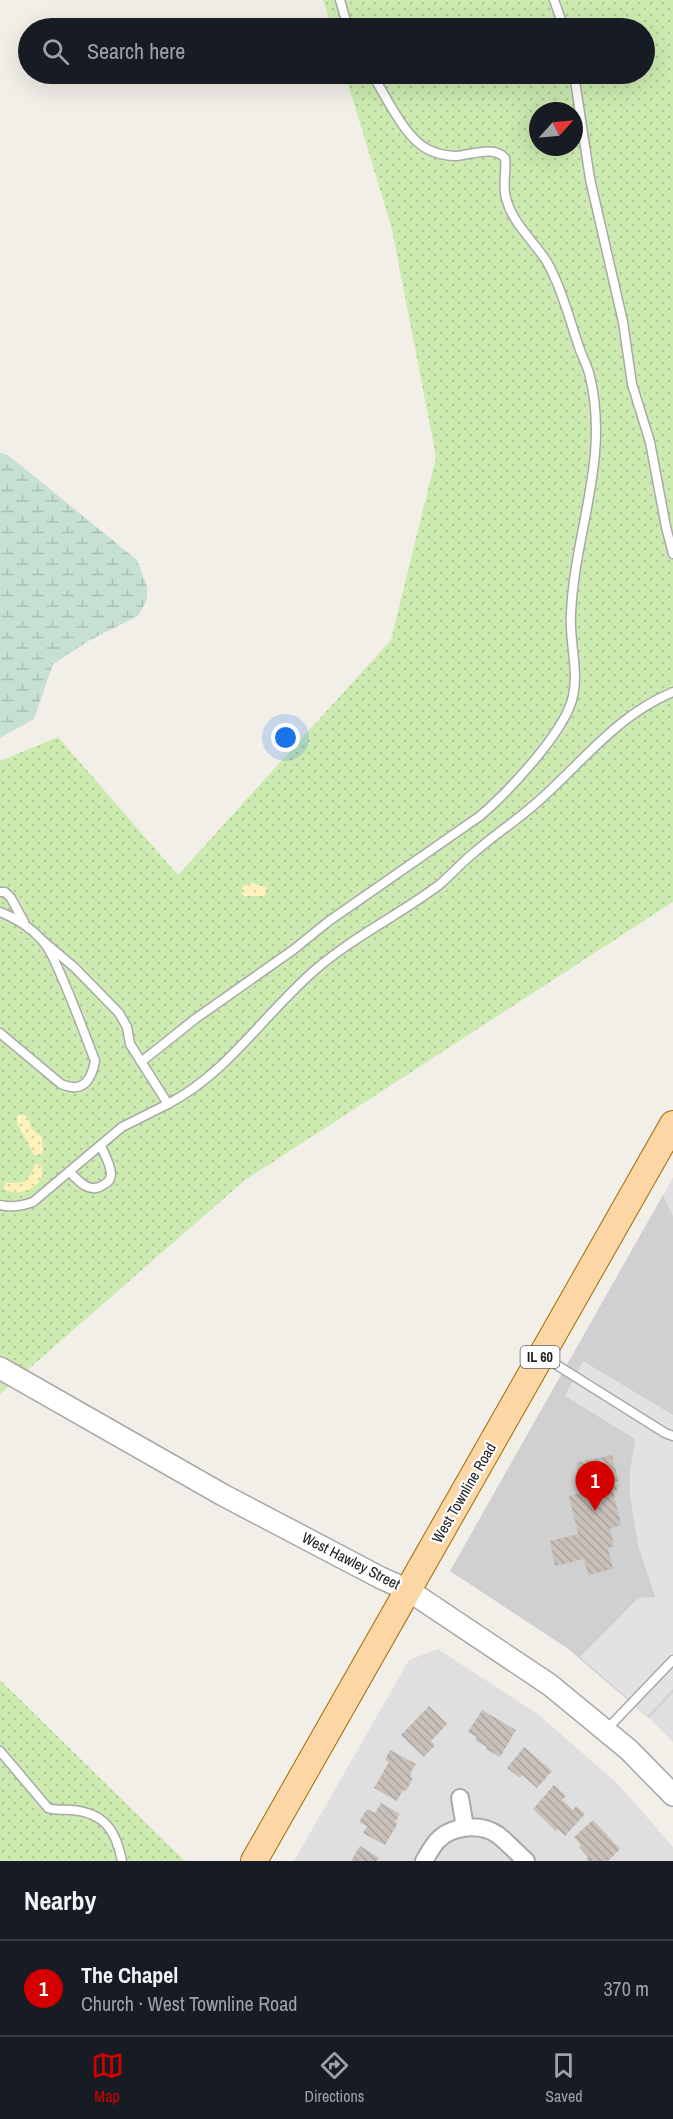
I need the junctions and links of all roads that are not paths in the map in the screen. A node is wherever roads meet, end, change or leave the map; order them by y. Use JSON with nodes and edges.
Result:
{"nodes":[{"id":1,"x":340,"y":0,"type":"edge"},
{"id":2,"x":554,"y":0,"type":"edge"},
{"id":3,"x":345,"y":18,"type":"edge"},
{"id":4,"x":560,"y":18,"type":"edge"},
{"id":5,"x":378,"y":84,"type":"edge"},
{"id":6,"x":576,"y":84,"type":"edge"},
{"id":7,"x":673,"y":554,"type":"edge"},
{"id":8,"x":673,"y":692,"type":"edge"},
{"id":9,"x":0,"y":892,"type":"edge"},
{"id":10,"x":0,"y":912,"type":"edge"},
{"id":11,"x":25,"y":925,"type":"junction"},
{"id":12,"x":43,"y":941,"type":"junction"},
{"id":13,"x":0,"y":1033,"type":"edge"},
{"id":14,"x":141,"y":1062,"type":"junction"},
{"id":15,"x":168,"y":1104,"type":"junction"},
{"id":16,"x":673,"y":1124,"type":"edge"},
{"id":17,"x":100,"y":1146,"type":"junction"},
{"id":18,"x":70,"y":1172,"type":"junction"},
{"id":19,"x":0,"y":1205,"type":"edge"},
{"id":20,"x":542,"y":1355,"type":"junction"},
{"id":21,"x":0,"y":1368,"type":"edge"},
{"id":22,"x":673,"y":1436,"type":"edge"},
{"id":23,"x":408,"y":1590,"type":"junction"},
{"id":24,"x":673,"y":1660,"type":"edge"},
{"id":25,"x":606,"y":1731,"type":"junction"},
{"id":26,"x":0,"y":1751,"type":"edge"},
{"id":27,"x":673,"y":1795,"type":"edge"},
{"id":28,"x":460,"y":1798,"type":"dead end"},
{"id":29,"x":465,"y":1827,"type":"junction"},
{"id":30,"x":122,"y":1861,"type":"edge"},
{"id":31,"x":254,"y":1861,"type":"edge"},
{"id":32,"x":424,"y":1861,"type":"edge"},
{"id":33,"x":526,"y":1861,"type":"edge"}],
"edges":[{"from":1,"to":3,"type":"lane"},
{"from":2,"to":4,"type":"lane"},
{"from":5,"to":14,"type":"lane"},
{"from":6,"to":7,"type":"lane"},
{"from":8,"to":15,"type":"lane"},
{"from":9,"to":11,"type":"lane"},
{"from":10,"to":11,"type":"lane"},
{"from":11,"to":12,"type":"lane"},
{"from":12,"to":13,"type":"lane"},
{"from":12,"to":14,"type":"lane"},
{"from":14,"to":15,"type":"lane"},
{"from":15,"to":17,"type":"lane"},
{"from":16,"to":20,"type":"main road","name":"West Townline Road","number":"IL 60"},
{"from":17,"to":18,"type":"lane"},
{"from":17,"to":18,"type":"lane"},
{"from":18,"to":19,"type":"lane"},
{"from":20,"to":22,"type":"lane"},
{"from":20,"to":23,"type":"main road","name":"West Townline Road","number":"IL 60"},
{"from":21,"to":23,"type":"street","name":"West Hawley Street"},
{"from":23,"to":25,"type":"street","name":"West Hawley Street"},
{"from":23,"to":31,"type":"main road","name":"West Townline Road","number":"IL 60"},
{"from":24,"to":25,"type":"lane"},
{"from":25,"to":27,"type":"street","name":"West Hawley Street"},
{"from":26,"to":30,"type":"lane"},
{"from":28,"to":29,"type":"street"},
{"from":29,"to":32,"type":"street"},
{"from":29,"to":33,"type":"street"}]}
